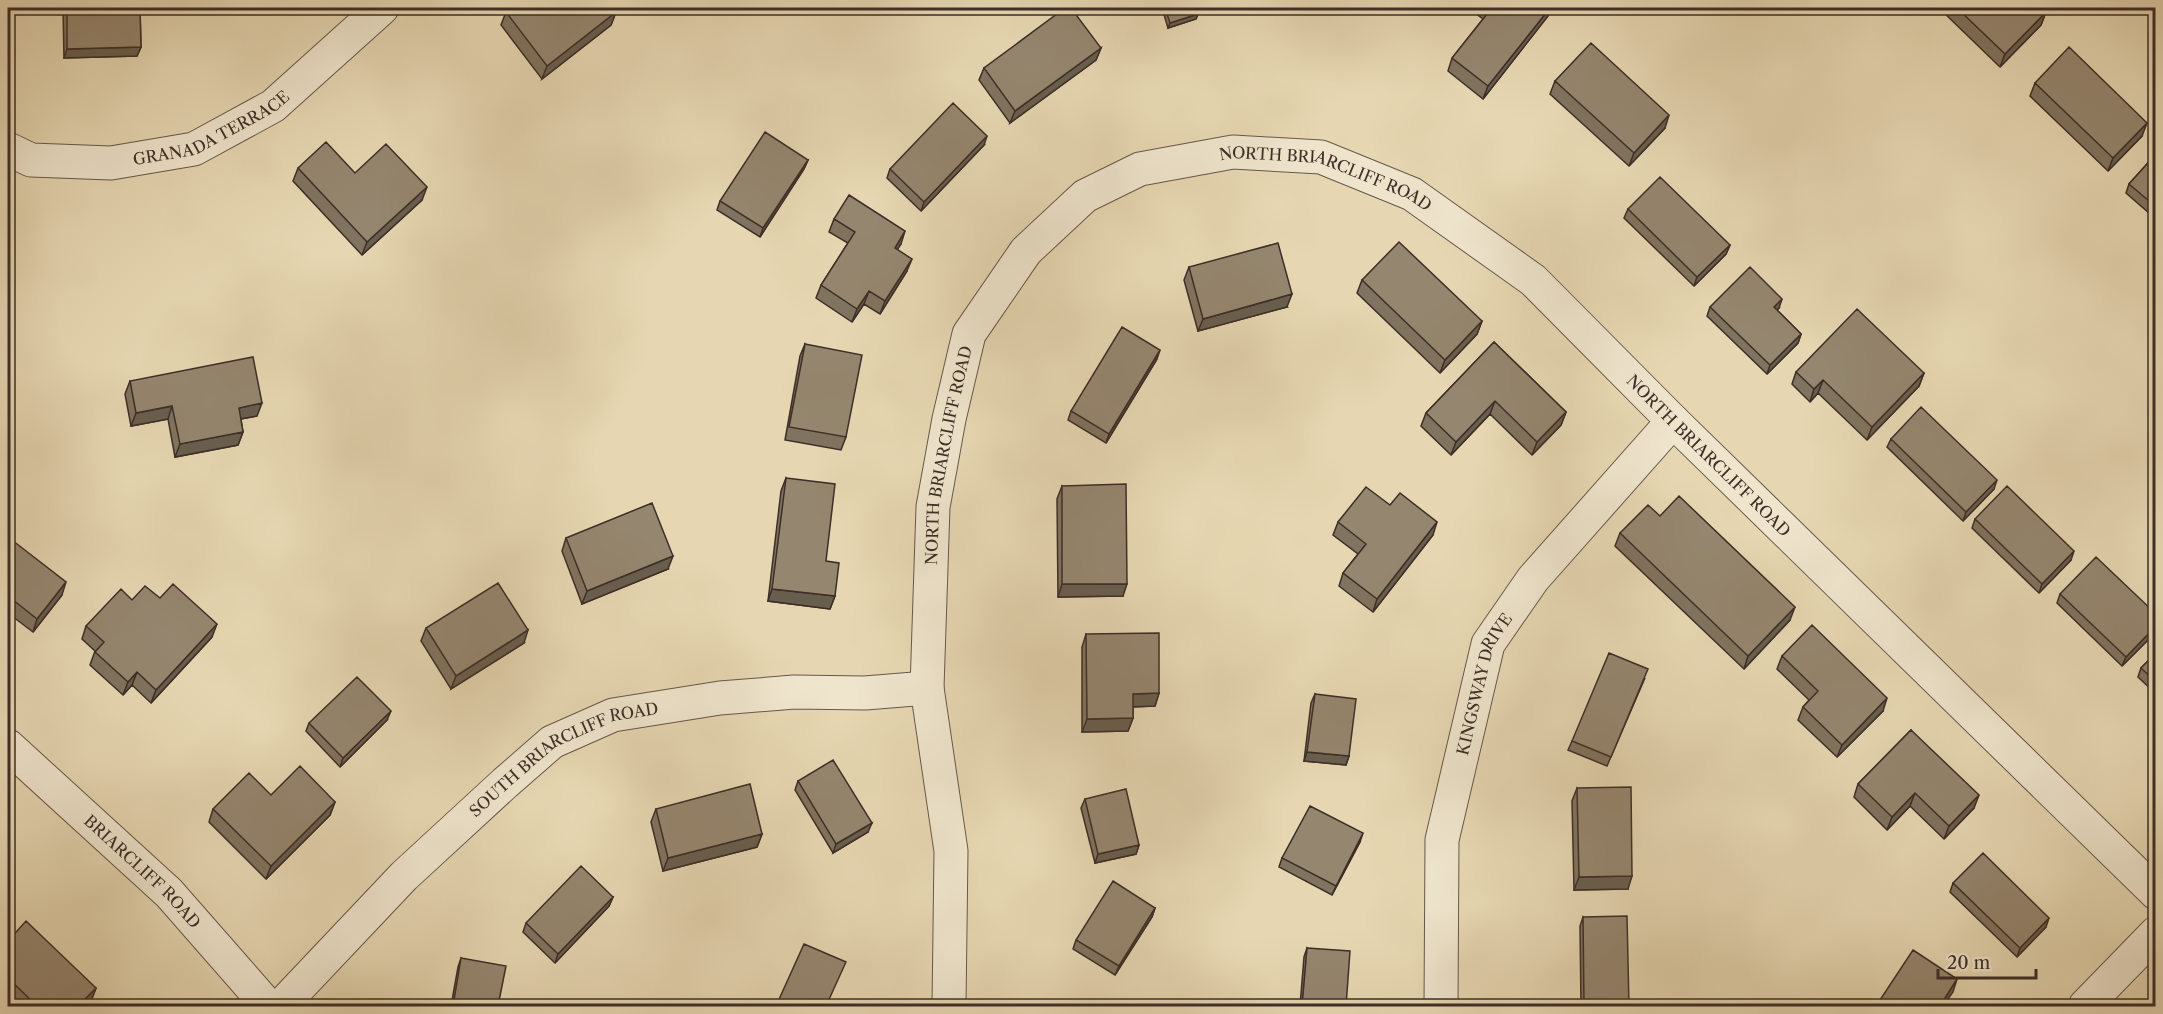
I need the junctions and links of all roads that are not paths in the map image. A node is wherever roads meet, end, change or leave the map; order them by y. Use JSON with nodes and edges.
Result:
{"nodes":[{"id":1,"x":382,"y":8,"type":"edge"},
{"id":2,"x":8,"y":149,"type":"edge"},
{"id":3,"x":1673,"y":422,"type":"junction"},
{"id":4,"x":927,"y":688,"type":"junction"},
{"id":5,"x":8,"y":746,"type":"edge"},
{"id":6,"x":2156,"y":893,"type":"edge"},
{"id":7,"x":2156,"y":933,"type":"edge"},
{"id":8,"x":268,"y":1006,"type":"edge"},
{"id":9,"x":281,"y":1006,"type":"edge"},
{"id":10,"x":949,"y":1006,"type":"edge"},
{"id":11,"x":1440,"y":1006,"type":"edge"},
{"id":12,"x":2085,"y":1006,"type":"edge"}],
"edges":[{"from":1,"to":2,"type":"street","name":"GRANADA TERRACE"},
{"from":3,"to":4,"type":"street","name":"NORTH BRIARCLIFF ROAD"},
{"from":3,"to":6,"type":"street","name":"NORTH BRIARCLIFF ROAD"},
{"from":3,"to":11,"type":"street","name":"KINGSWAY DRIVE"},
{"from":4,"to":9,"type":"street","name":"SOUTH BRIARCLIFF ROAD"},
{"from":4,"to":10,"type":"street","name":"NORTH BRIARCLIFF ROAD"},
{"from":5,"to":8,"type":"street","name":"BRIARCLIFF ROAD"},
{"from":7,"to":12,"type":"street"}]}
